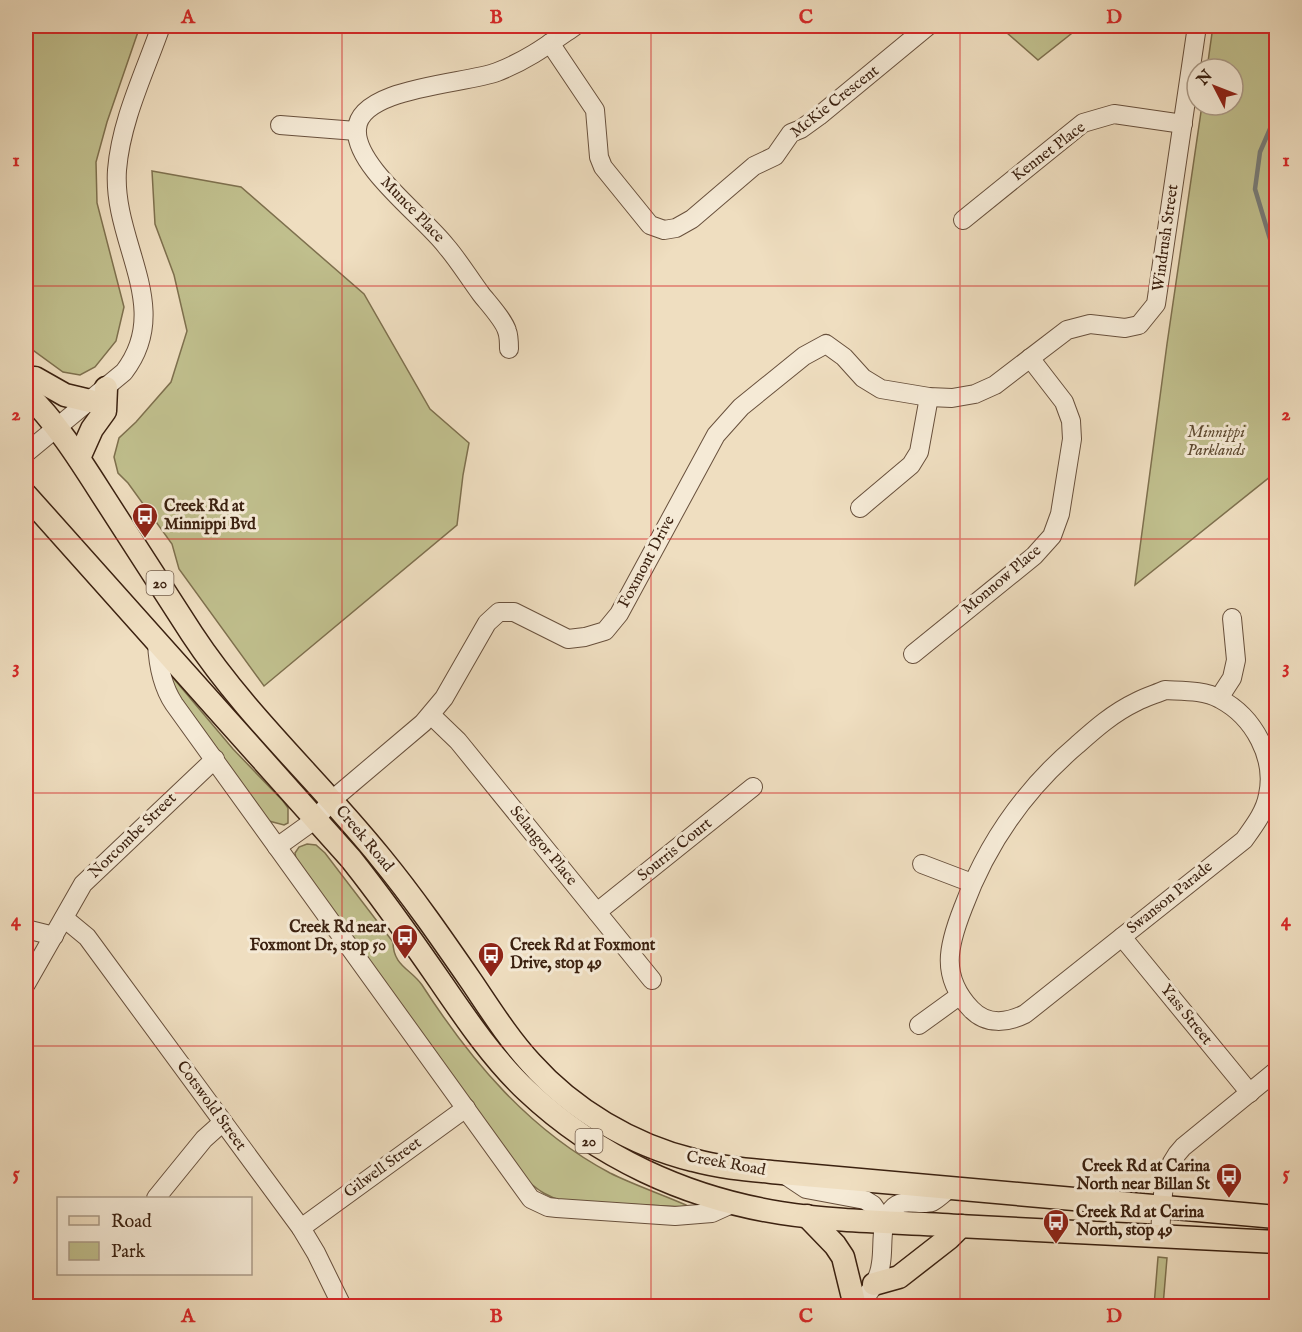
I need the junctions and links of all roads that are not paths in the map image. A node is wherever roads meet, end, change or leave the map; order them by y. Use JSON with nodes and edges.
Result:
{"nodes":[{"id":1,"x":161,"y":26,"type":"edge"},
{"id":2,"x":575,"y":26,"type":"edge"},
{"id":3,"x":928,"y":26,"type":"edge"},
{"id":4,"x":1197,"y":26,"type":"edge"},
{"id":5,"x":550,"y":44,"type":"junction"},
{"id":6,"x":1183,"y":123,"type":"junction"},
{"id":7,"x":280,"y":125,"type":"dead end"},
{"id":8,"x":356,"y":131,"type":"junction"},
{"id":9,"x":963,"y":220,"type":"dead end"},
{"id":10,"x":509,"y":349,"type":"dead end"},
{"id":11,"x":1030,"y":358,"type":"junction"},
{"id":12,"x":26,"y":378,"type":"edge"},
{"id":13,"x":26,"y":393,"type":"edge"},
{"id":14,"x":98,"y":395,"type":"junction"},
{"id":15,"x":929,"y":397,"type":"junction"},
{"id":16,"x":57,"y":428,"type":"junction"},
{"id":17,"x":26,"y":453,"type":"edge"},
{"id":18,"x":79,"y":458,"type":"junction"},
{"id":19,"x":26,"y":495,"type":"edge"},
{"id":20,"x":860,"y":508,"type":"dead end"},
{"id":21,"x":1232,"y":618,"type":"dead end"},
{"id":22,"x":157,"y":643,"type":"junction"},
{"id":23,"x":913,"y":654,"type":"dead end"},
{"id":24,"x":1220,"y":698,"type":"junction"},
{"id":25,"x":431,"y":715,"type":"junction"},
{"id":26,"x":215,"y":759,"type":"junction"},
{"id":27,"x":1273,"y":762,"type":"edge"},
{"id":28,"x":753,"y":787,"type":"dead end"},
{"id":29,"x":332,"y":800,"type":"junction"},
{"id":30,"x":316,"y":819,"type":"junction"},
{"id":31,"x":277,"y":847,"type":"junction"},
{"id":32,"x":922,"y":864,"type":"dead end"},
{"id":33,"x":972,"y":883,"type":"junction"},
{"id":34,"x":597,"y":912,"type":"junction"},
{"id":35,"x":64,"y":918,"type":"junction"},
{"id":36,"x":26,"y":928,"type":"edge"},
{"id":37,"x":54,"y":936,"type":"junction"},
{"id":38,"x":1122,"y":937,"type":"junction"},
{"id":39,"x":652,"y":980,"type":"dead end"},
{"id":40,"x":26,"y":984,"type":"edge"},
{"id":41,"x":959,"y":996,"type":"junction"},
{"id":42,"x":919,"y":1025,"type":"dead end"},
{"id":43,"x":1276,"y":1071,"type":"edge"},
{"id":44,"x":1250,"y":1093,"type":"junction"},
{"id":45,"x":466,"y":1108,"type":"junction"},
{"id":46,"x":223,"y":1122,"type":"junction"},
{"id":47,"x":782,"y":1173,"type":"junction"},
{"id":48,"x":950,"y":1188,"type":"junction"},
{"id":49,"x":157,"y":1197,"type":"edge"},
{"id":50,"x":734,"y":1203,"type":"junction"},
{"id":51,"x":1162,"y":1208,"type":"junction"},
{"id":52,"x":807,"y":1216,"type":"junction"},
{"id":53,"x":1276,"y":1217,"type":"edge"},
{"id":54,"x":884,"y":1221,"type":"junction"},
{"id":55,"x":961,"y":1226,"type":"junction"},
{"id":56,"x":301,"y":1228,"type":"junction"},
{"id":57,"x":1160,"y":1237,"type":"junction"},
{"id":58,"x":1276,"y":1242,"type":"edge"},
{"id":59,"x":874,"y":1284,"type":"junction"},
{"id":60,"x":342,"y":1306,"type":"edge"},
{"id":61,"x":855,"y":1306,"type":"edge"}],
"edges":[{"from":1,"to":14,"type":"street"},
{"from":2,"to":5,"type":"street"},
{"from":3,"to":5,"type":"street","name":"McKie Crescent"},
{"from":4,"to":6,"type":"street","name":"Windrush Street"},
{"from":5,"to":8,"type":"street"},
{"from":6,"to":9,"type":"street","name":"Kennet Place"},
{"from":6,"to":11,"type":"street","name":"Windrush Street"},
{"from":7,"to":8,"type":"street"},
{"from":8,"to":10,"type":"street","name":"Munce Place"},
{"from":11,"to":15,"type":"street","name":"Foxmont Drive"},
{"from":11,"to":23,"type":"street","name":"Monnow Place"},
{"from":12,"to":14,"type":"main road"},
{"from":13,"to":16,"type":"main road","name":"Creek Road","number":"20"},
{"from":14,"to":16,"type":"street"},
{"from":14,"to":18,"type":"main road"},
{"from":15,"to":20,"type":"street"},
{"from":15,"to":25,"type":"street","name":"Foxmont Drive"},
{"from":16,"to":17,"type":"street"},
{"from":16,"to":18,"type":"main road","name":"Creek Road","number":"20"},
{"from":18,"to":29,"type":"main road","name":"Creek Road","number":"20"},
{"from":19,"to":22,"type":"main road","name":"Creek Road","number":"20"},
{"from":21,"to":24,"type":"street"},
{"from":22,"to":26,"type":"street"},
{"from":22,"to":30,"type":"main road","name":"Creek Road","number":"20"},
{"from":24,"to":27,"type":"street","name":"Swanson Parade"},
{"from":24,"to":33,"type":"street","name":"Swanson Parade"},
{"from":25,"to":29,"type":"street","name":"Foxmont Drive"},
{"from":25,"to":34,"type":"street","name":"Selangor Place"},
{"from":26,"to":31,"type":"street"},
{"from":26,"to":35,"type":"street","name":"Norcombe Street"},
{"from":27,"to":38,"type":"street","name":"Swanson Parade"},
{"from":28,"to":34,"type":"street","name":"Sourris Court"},
{"from":29,"to":30,"type":"street","name":"Foxmont Drive"},
{"from":29,"to":47,"type":"main road","name":"Creek Road","number":"20"},
{"from":30,"to":31,"type":"street","name":"Foxmont Drive"},
{"from":30,"to":50,"type":"main road","name":"Creek Road","number":"20"},
{"from":31,"to":45,"type":"street"},
{"from":32,"to":33,"type":"street"},
{"from":33,"to":41,"type":"street","name":"Swanson Parade"},
{"from":34,"to":39,"type":"street","name":"Selangor Place"},
{"from":35,"to":37,"type":"street","name":"Norcombe Street"},
{"from":35,"to":46,"type":"street","name":"Cotswold Street"},
{"from":36,"to":37,"type":"street"},
{"from":37,"to":40,"type":"street","name":"Norcombe Street"},
{"from":38,"to":41,"type":"street","name":"Swanson Parade"},
{"from":38,"to":44,"type":"street","name":"Yass Street"},
{"from":41,"to":42,"type":"street"},
{"from":43,"to":44,"type":"street"},
{"from":44,"to":51,"type":"street"},
{"from":45,"to":50,"type":"street"},
{"from":45,"to":56,"type":"street","name":"Gilwell Street"},
{"from":46,"to":49,"type":"street"},
{"from":46,"to":56,"type":"street","name":"Cotswold Street"},
{"from":47,"to":48,"type":"main road","name":"Creek Road","number":"20"},
{"from":47,"to":54,"type":"street","name":"Creek Road"},
{"from":48,"to":51,"type":"main road","name":"Creek Road","number":"20"},
{"from":48,"to":54,"type":"street"},
{"from":50,"to":52,"type":"main road","name":"Creek Road","number":"20"},
{"from":51,"to":53,"type":"main road","name":"Creek Road","number":"20"},
{"from":51,"to":57,"type":"street"},
{"from":52,"to":54,"type":"main road","name":"Creek Road","number":"20"},
{"from":52,"to":61,"type":"main road"},
{"from":54,"to":55,"type":"main road","name":"Creek Road","number":"20"},
{"from":54,"to":59,"type":"street"},
{"from":55,"to":57,"type":"main road","name":"Creek Road","number":"20"},
{"from":55,"to":59,"type":"main road"},
{"from":56,"to":60,"type":"street","name":"Cotswold Street"},
{"from":57,"to":58,"type":"main road","name":"Creek Road","number":"20"},
{"from":59,"to":61,"type":"street"}]}
